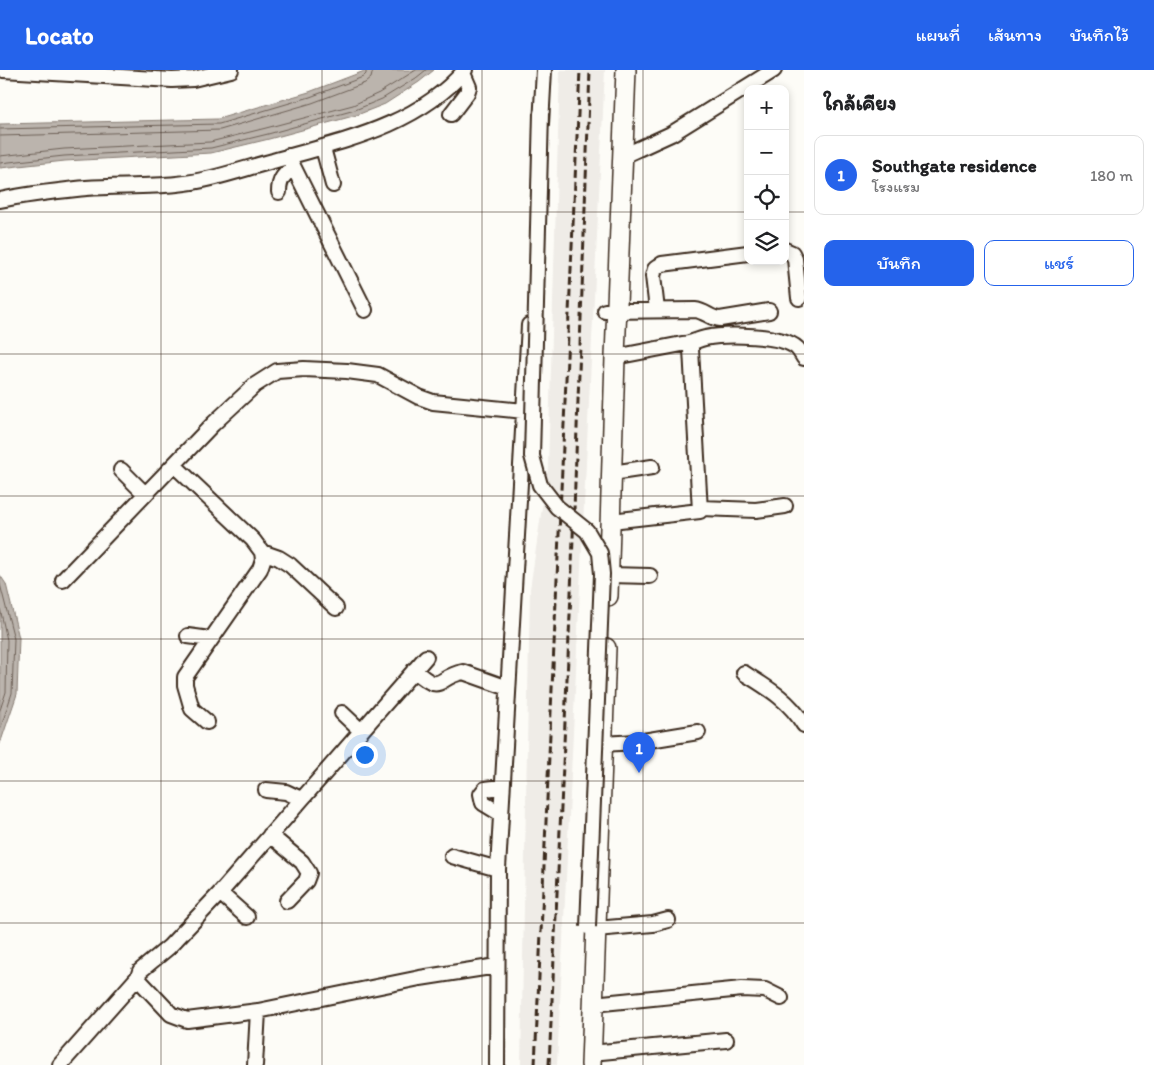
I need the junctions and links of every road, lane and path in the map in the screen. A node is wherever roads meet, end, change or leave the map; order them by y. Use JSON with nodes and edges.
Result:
{"nodes":[{"id":1,"x":3,"y":70,"type":"edge"},
{"id":2,"x":231,"y":70,"type":"edge"},
{"id":3,"x":544,"y":70,"type":"edge"},
{"id":4,"x":614,"y":70,"type":"edge"},
{"id":5,"x":626,"y":70,"type":"edge"},
{"id":6,"x":774,"y":70,"type":"edge"},
{"id":7,"x":464,"y":71,"type":"edge"},
{"id":8,"x":541,"y":113,"type":"junction"},
{"id":9,"x":451,"y":114,"type":"dead end"},
{"id":10,"x":323,"y":148,"type":"junction"},
{"id":11,"x":623,"y":156,"type":"junction"},
{"id":12,"x":291,"y":161,"type":"junction"},
{"id":13,"x":333,"y":185,"type":"dead end"},
{"id":14,"x":279,"y":192,"type":"dead end"},
{"id":15,"x":0,"y":200,"type":"edge"},
{"id":16,"x":789,"y":252,"type":"edge"},
{"id":17,"x":744,"y":254,"type":"edge"},
{"id":18,"x":799,"y":298,"type":"dead end"},
{"id":19,"x":365,"y":310,"type":"dead end"},
{"id":20,"x":657,"y":310,"type":"junction"},
{"id":21,"x":769,"y":311,"type":"dead end"},
{"id":22,"x":611,"y":312,"type":"junction"},
{"id":23,"x":688,"y":344,"type":"junction"},
{"id":24,"x":615,"y":357,"type":"junction"},
{"id":25,"x":804,"y":358,"type":"edge"},
{"id":26,"x":524,"y":411,"type":"junction"},
{"id":27,"x":174,"y":465,"type":"junction"},
{"id":28,"x":652,"y":467,"type":"dead end"},
{"id":29,"x":121,"y":470,"type":"dead end"},
{"id":30,"x":612,"y":473,"type":"junction"},
{"id":31,"x":145,"y":494,"type":"junction"},
{"id":32,"x":785,"y":506,"type":"dead end"},
{"id":33,"x":701,"y":508,"type":"junction"},
{"id":34,"x":611,"y":521,"type":"junction"},
{"id":35,"x":262,"y":552,"type":"junction"},
{"id":36,"x":609,"y":575,"type":"junction"},
{"id":37,"x":650,"y":576,"type":"dead end"},
{"id":38,"x":63,"y":580,"type":"dead end"},
{"id":39,"x":336,"y":608,"type":"dead end"},
{"id":40,"x":188,"y":636,"type":"dead end"},
{"id":41,"x":210,"y":639,"type":"junction"},
{"id":42,"x":426,"y":657,"type":"dead end"},
{"id":43,"x":414,"y":670,"type":"junction"},
{"id":44,"x":744,"y":673,"type":"dead end"},
{"id":45,"x":508,"y":688,"type":"junction"},
{"id":46,"x":342,"y":713,"type":"dead end"},
{"id":47,"x":207,"y":722,"type":"dead end"},
{"id":48,"x":804,"y":725,"type":"edge"},
{"id":49,"x":361,"y":731,"type":"junction"},
{"id":50,"x":698,"y":732,"type":"dead end"},
{"id":51,"x":602,"y":744,"type":"junction"},
{"id":52,"x":502,"y":787,"type":"junction"},
{"id":53,"x":266,"y":790,"type":"dead end"},
{"id":54,"x":301,"y":799,"type":"junction"},
{"id":55,"x":501,"y":814,"type":"junction"},
{"id":56,"x":270,"y":835,"type":"junction"},
{"id":57,"x":452,"y":856,"type":"dead end"},
{"id":58,"x":498,"y":869,"type":"junction"},
{"id":59,"x":220,"y":893,"type":"junction"},
{"id":60,"x":287,"y":901,"type":"dead end"},
{"id":61,"x":247,"y":917,"type":"dead end"},
{"id":62,"x":668,"y":920,"type":"dead end"},
{"id":63,"x":590,"y":935,"type":"junction"},
{"id":64,"x":497,"y":966,"type":"junction"},
{"id":65,"x":138,"y":977,"type":"junction"},
{"id":66,"x":781,"y":998,"type":"dead end"},
{"id":67,"x":593,"y":1004,"type":"junction"},
{"id":68,"x":258,"y":1011,"type":"junction"},
{"id":69,"x":726,"y":1040,"type":"dead end"},
{"id":70,"x":587,"y":1061,"type":"edge"},
{"id":71,"x":60,"y":1065,"type":"edge"},
{"id":72,"x":255,"y":1065,"type":"edge"},
{"id":73,"x":496,"y":1065,"type":"edge"}],
"edges":[{"from":1,"to":2,"type":"street"},
{"from":3,"to":8,"type":"street"},
{"from":4,"to":22,"type":"main road"},
{"from":5,"to":11,"type":"main road"},
{"from":6,"to":11,"type":"street"},
{"from":7,"to":9,"type":"street"},
{"from":7,"to":10,"type":"street"},
{"from":8,"to":26,"type":"street"},
{"from":8,"to":63,"type":"street","bridge":true},
{"from":10,"to":12,"type":"street"},
{"from":10,"to":13,"type":"street"},
{"from":11,"to":22,"type":"main road"},
{"from":12,"to":14,"type":"street"},
{"from":12,"to":15,"type":"street"},
{"from":12,"to":19,"type":"street"},
{"from":16,"to":18,"type":"street"},
{"from":17,"to":20,"type":"street"},
{"from":20,"to":21,"type":"street"},
{"from":20,"to":22,"type":"street"},
{"from":22,"to":24,"type":"main road"},
{"from":22,"to":63,"type":"main road"},
{"from":23,"to":24,"type":"street"},
{"from":23,"to":25,"type":"street"},
{"from":23,"to":33,"type":"street"},
{"from":24,"to":30,"type":"main road"},
{"from":26,"to":27,"type":"street"},
{"from":26,"to":45,"type":"street"},
{"from":27,"to":31,"type":"street"},
{"from":27,"to":35,"type":"street"},
{"from":28,"to":30,"type":"street"},
{"from":29,"to":31,"type":"street"},
{"from":30,"to":34,"type":"main road"},
{"from":31,"to":38,"type":"street"},
{"from":32,"to":33,"type":"street"},
{"from":33,"to":34,"type":"street"},
{"from":34,"to":36,"type":"main road"},
{"from":35,"to":39,"type":"street"},
{"from":35,"to":41,"type":"street"},
{"from":36,"to":37,"type":"street"},
{"from":36,"to":51,"type":"main road"},
{"from":40,"to":41,"type":"street"},
{"from":41,"to":47,"type":"street"},
{"from":42,"to":43,"type":"street"},
{"from":43,"to":45,"type":"street"},
{"from":43,"to":49,"type":"street"},
{"from":44,"to":48,"type":"street"},
{"from":45,"to":52,"type":"street"},
{"from":46,"to":49,"type":"street"},
{"from":49,"to":54,"type":"street"},
{"from":50,"to":51,"type":"street"},
{"from":51,"to":63,"type":"main road"},
{"from":52,"to":55,"type":"street"},
{"from":52,"to":55,"type":"street"},
{"from":53,"to":54,"type":"street"},
{"from":54,"to":56,"type":"street"},
{"from":55,"to":58,"type":"street"},
{"from":56,"to":59,"type":"street"},
{"from":56,"to":60,"type":"street"},
{"from":57,"to":58,"type":"street"},
{"from":58,"to":64,"type":"street"},
{"from":59,"to":61,"type":"street"},
{"from":59,"to":65,"type":"street"},
{"from":62,"to":63,"type":"street"},
{"from":63,"to":67,"type":"main road"},
{"from":63,"to":70,"type":"main road"},
{"from":64,"to":68,"type":"street"},
{"from":64,"to":73,"type":"street"},
{"from":65,"to":68,"type":"street"},
{"from":65,"to":71,"type":"street"},
{"from":66,"to":67,"type":"street"},
{"from":67,"to":70,"type":"main road"},
{"from":68,"to":72,"type":"street"},
{"from":69,"to":70,"type":"street"}]}
